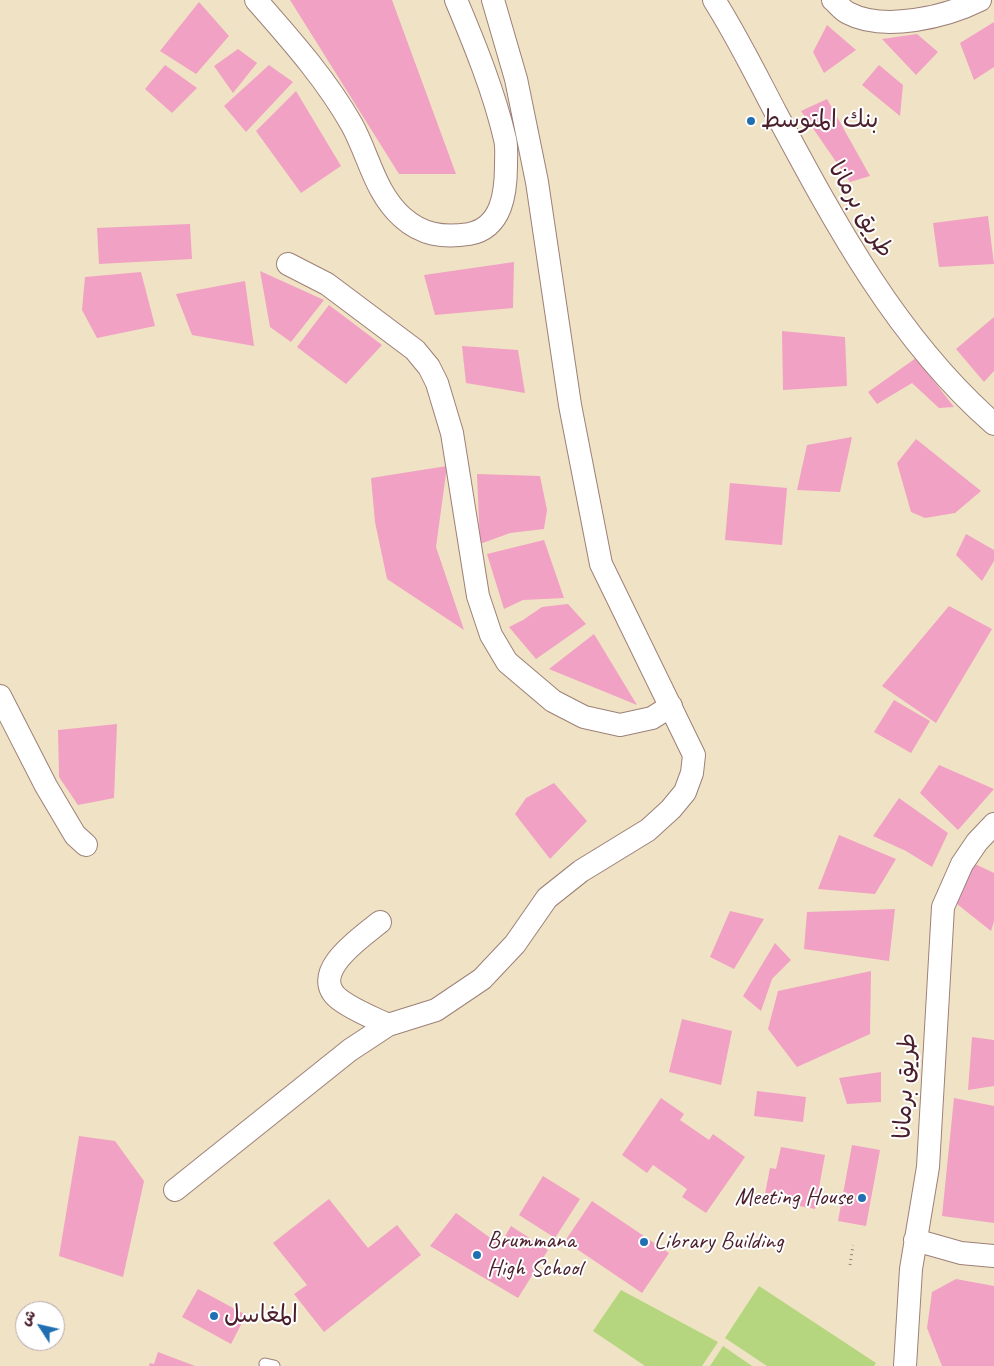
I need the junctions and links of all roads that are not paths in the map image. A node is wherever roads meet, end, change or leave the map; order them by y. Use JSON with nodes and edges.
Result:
{"nodes":[{"id":1,"x":256,"y":0,"type":"edge"},
{"id":2,"x":456,"y":0,"type":"edge"},
{"id":3,"x":493,"y":0,"type":"edge"},
{"id":4,"x":714,"y":0,"type":"edge"},
{"id":5,"x":833,"y":0,"type":"edge"},
{"id":6,"x":980,"y":0,"type":"edge"},
{"id":7,"x":288,"y":264,"type":"dead end"},
{"id":8,"x":994,"y":424,"type":"edge"},
{"id":9,"x":0,"y":696,"type":"edge"},
{"id":10,"x":671,"y":706,"type":"junction"},
{"id":11,"x":994,"y":824,"type":"edge"},
{"id":12,"x":86,"y":844,"type":"dead end"},
{"id":13,"x":380,"y":922,"type":"dead end"},
{"id":14,"x":388,"y":1025,"type":"junction"},
{"id":15,"x":175,"y":1190,"type":"dead end"},
{"id":16,"x":915,"y":1240,"type":"junction"},
{"id":17,"x":994,"y":1256,"type":"edge"},
{"id":18,"x":905,"y":1366,"type":"edge"}],
"edges":[{"from":1,"to":2,"type":"street"},
{"from":3,"to":10,"type":"street"},
{"from":4,"to":8,"type":"street","name":"طريق برمانا"},
{"from":5,"to":6,"type":"street"},
{"from":7,"to":10,"type":"street"},
{"from":9,"to":12,"type":"street"},
{"from":10,"to":14,"type":"street"},
{"from":11,"to":16,"type":"street","name":"طريق برمانا"},
{"from":13,"to":14,"type":"street"},
{"from":14,"to":15,"type":"street"},
{"from":16,"to":17,"type":"street"},
{"from":16,"to":18,"type":"street","name":"طريق برمانا"}]}
